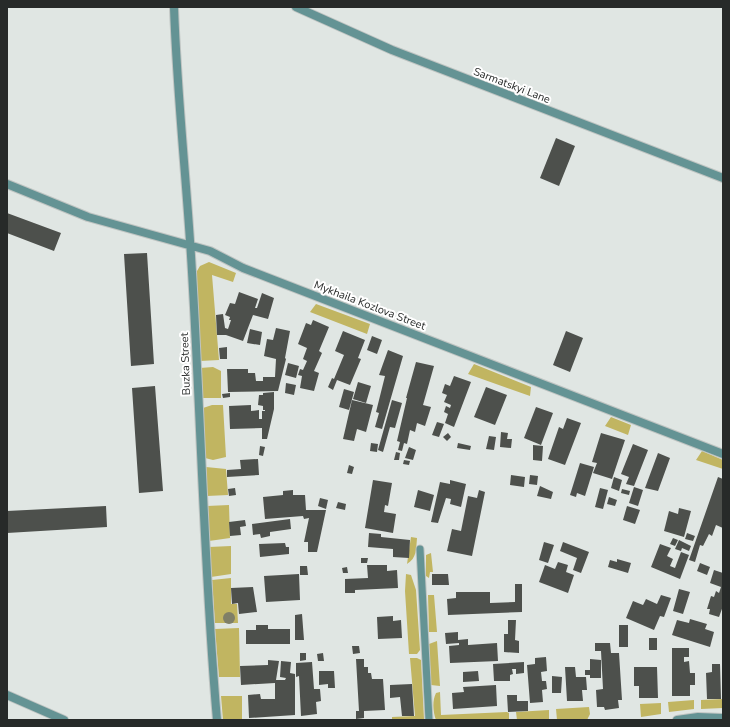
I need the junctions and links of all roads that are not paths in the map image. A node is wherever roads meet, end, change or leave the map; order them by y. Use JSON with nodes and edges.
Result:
{"nodes":[{"id":1,"x":174,"y":7,"type":"edge"},
{"id":2,"x":296,"y":7,"type":"edge"},
{"id":3,"x":723,"y":178,"type":"edge"},
{"id":4,"x":7,"y":184,"type":"edge"},
{"id":5,"x":190,"y":245,"type":"junction"},
{"id":6,"x":723,"y":454,"type":"edge"},
{"id":7,"x":420,"y":549,"type":"dead end"},
{"id":8,"x":7,"y":695,"type":"edge"},
{"id":9,"x":723,"y":718,"type":"edge"},
{"id":10,"x":60,"y":719,"type":"edge"},
{"id":11,"x":217,"y":720,"type":"edge"},
{"id":12,"x":429,"y":720,"type":"edge"},
{"id":13,"x":677,"y":720,"type":"edge"}],
"edges":[{"from":1,"to":5,"type":"street","name":"Buzka Street"},
{"from":2,"to":3,"type":"street","name":"Sarmatskyi Lane"},
{"from":4,"to":5,"type":"street","name":"Mykhaila Kozlova Street"},
{"from":5,"to":6,"type":"street","name":"Mykhaila Kozlova Street"},
{"from":5,"to":11,"type":"street","name":"Buzka Street"},
{"from":7,"to":12,"type":"lane"},
{"from":8,"to":10,"type":"street"},
{"from":9,"to":13,"type":"street"}]}
